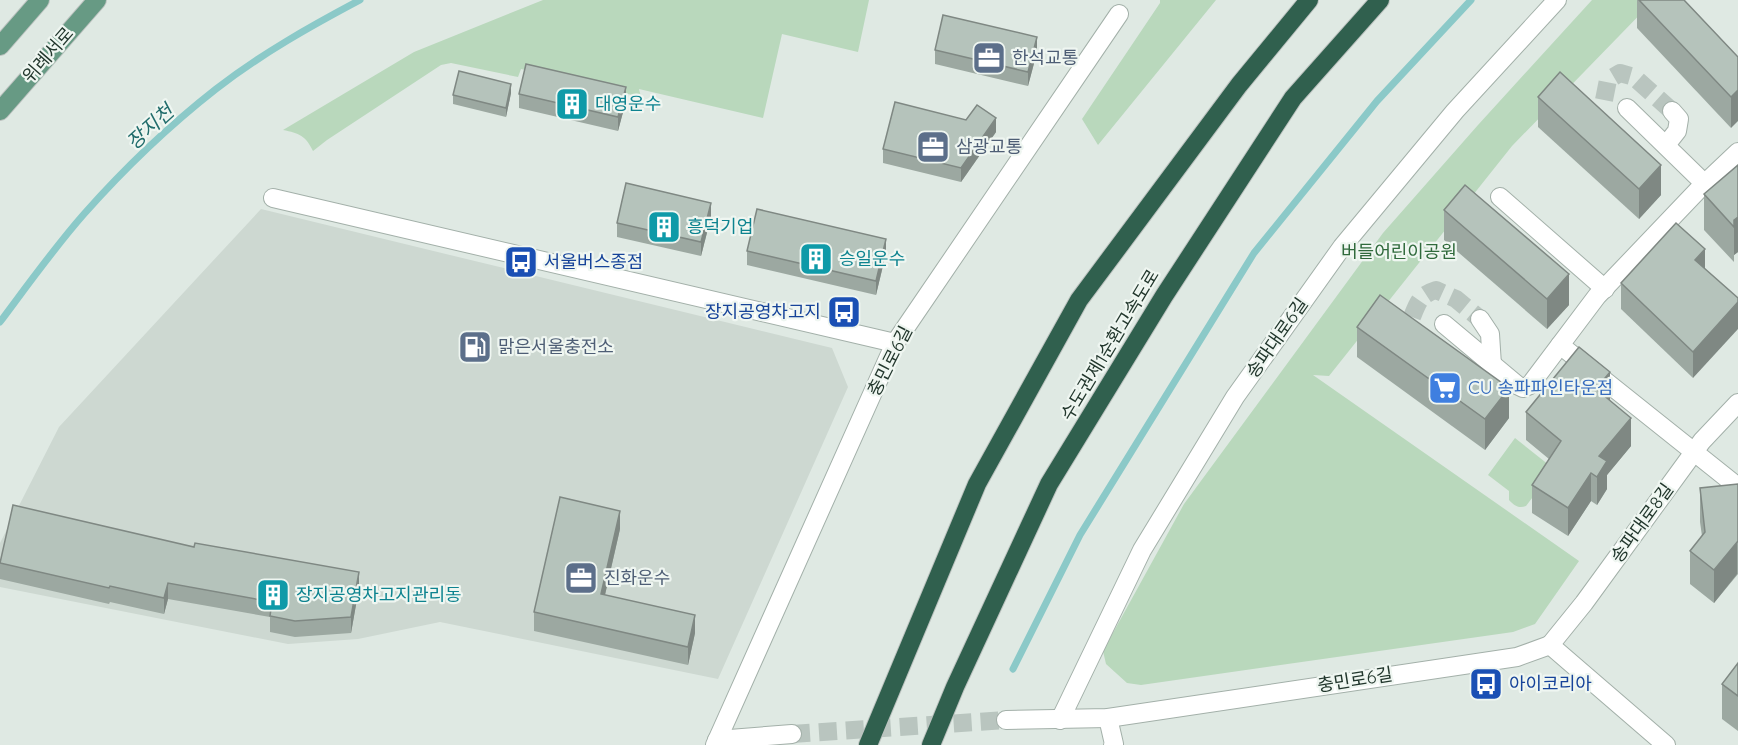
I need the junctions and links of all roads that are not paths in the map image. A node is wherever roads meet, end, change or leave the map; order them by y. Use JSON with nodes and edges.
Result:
{"nodes":[{"id":1,"x":40,"y":0,"type":"edge"},
{"id":2,"x":97,"y":0,"type":"edge"},
{"id":3,"x":1309,"y":0,"type":"edge"},
{"id":4,"x":1380,"y":0,"type":"edge"},
{"id":5,"x":1557,"y":0,"type":"edge"},
{"id":6,"x":1119,"y":14,"type":"dead end"},
{"id":7,"x":0,"y":46,"type":"edge"},
{"id":8,"x":1627,"y":108,"type":"dead end"},
{"id":9,"x":0,"y":111,"type":"edge"},
{"id":10,"x":1672,"y":111,"type":"dead end"},
{"id":11,"x":1666,"y":145,"type":"junction"},
{"id":12,"x":1738,"y":152,"type":"edge"},
{"id":13,"x":1704,"y":183,"type":"junction"},
{"id":14,"x":1500,"y":197,"type":"dead end"},
{"id":15,"x":273,"y":198,"type":"dead end"},
{"id":16,"x":1605,"y":289,"type":"junction"},
{"id":17,"x":1480,"y":319,"type":"tunnel mouth"},
{"id":18,"x":1444,"y":324,"type":"dead end"},
{"id":19,"x":895,"y":343,"type":"junction"},
{"id":20,"x":1560,"y":345,"type":"junction"},
{"id":21,"x":1492,"y":365,"type":"junction"},
{"id":22,"x":1738,"y":403,"type":"edge"},
{"id":23,"x":1695,"y":451,"type":"junction"},
{"id":24,"x":1738,"y":487,"type":"edge"},
{"id":25,"x":1550,"y":645,"type":"junction"},
{"id":26,"x":1108,"y":718,"type":"junction"},
{"id":27,"x":1006,"y":720,"type":"tunnel mouth"},
{"id":28,"x":1060,"y":720,"type":"junction"},
{"id":29,"x":792,"y":734,"type":"tunnel mouth"},
{"id":30,"x":716,"y":743,"type":"edge"},
{"id":31,"x":868,"y":745,"type":"edge"},
{"id":32,"x":931,"y":745,"type":"edge"},
{"id":33,"x":1113,"y":745,"type":"edge"},
{"id":34,"x":1666,"y":745,"type":"edge"}],
"edges":[{"from":1,"to":7,"type":"main road"},
{"from":2,"to":9,"type":"main road","name":"위례서로"},
{"from":3,"to":31,"type":"highway"},
{"from":4,"to":32,"type":"highway","name":"수도권제1순환고속도로"},
{"from":5,"to":28,"type":"street","name":"송파대로6길"},
{"from":6,"to":19,"type":"street","name":"충민로6길"},
{"from":8,"to":11,"type":"street"},
{"from":10,"to":11,"type":"street"},
{"from":11,"to":13,"type":"street"},
{"from":12,"to":13,"type":"street"},
{"from":13,"to":16,"type":"street"},
{"from":14,"to":16,"type":"street"},
{"from":15,"to":19,"type":"street"},
{"from":16,"to":20,"type":"street"},
{"from":17,"to":21,"type":"street"},
{"from":18,"to":21,"type":"street"},
{"from":19,"to":30,"type":"street","name":"충민로6길"},
{"from":20,"to":21,"type":"street"},
{"from":20,"to":23,"type":"street"},
{"from":22,"to":23,"type":"street","name":"송파대로8길"},
{"from":23,"to":24,"type":"street"},
{"from":23,"to":25,"type":"street","name":"송파대로8길"},
{"from":25,"to":26,"type":"street","name":"충민로6길"},
{"from":25,"to":34,"type":"street"},
{"from":26,"to":28,"type":"street","name":"충민로6길"},
{"from":26,"to":33,"type":"street"},
{"from":27,"to":28,"type":"street","name":"충민로6길"},
{"from":29,"to":30,"type":"street"}]}
